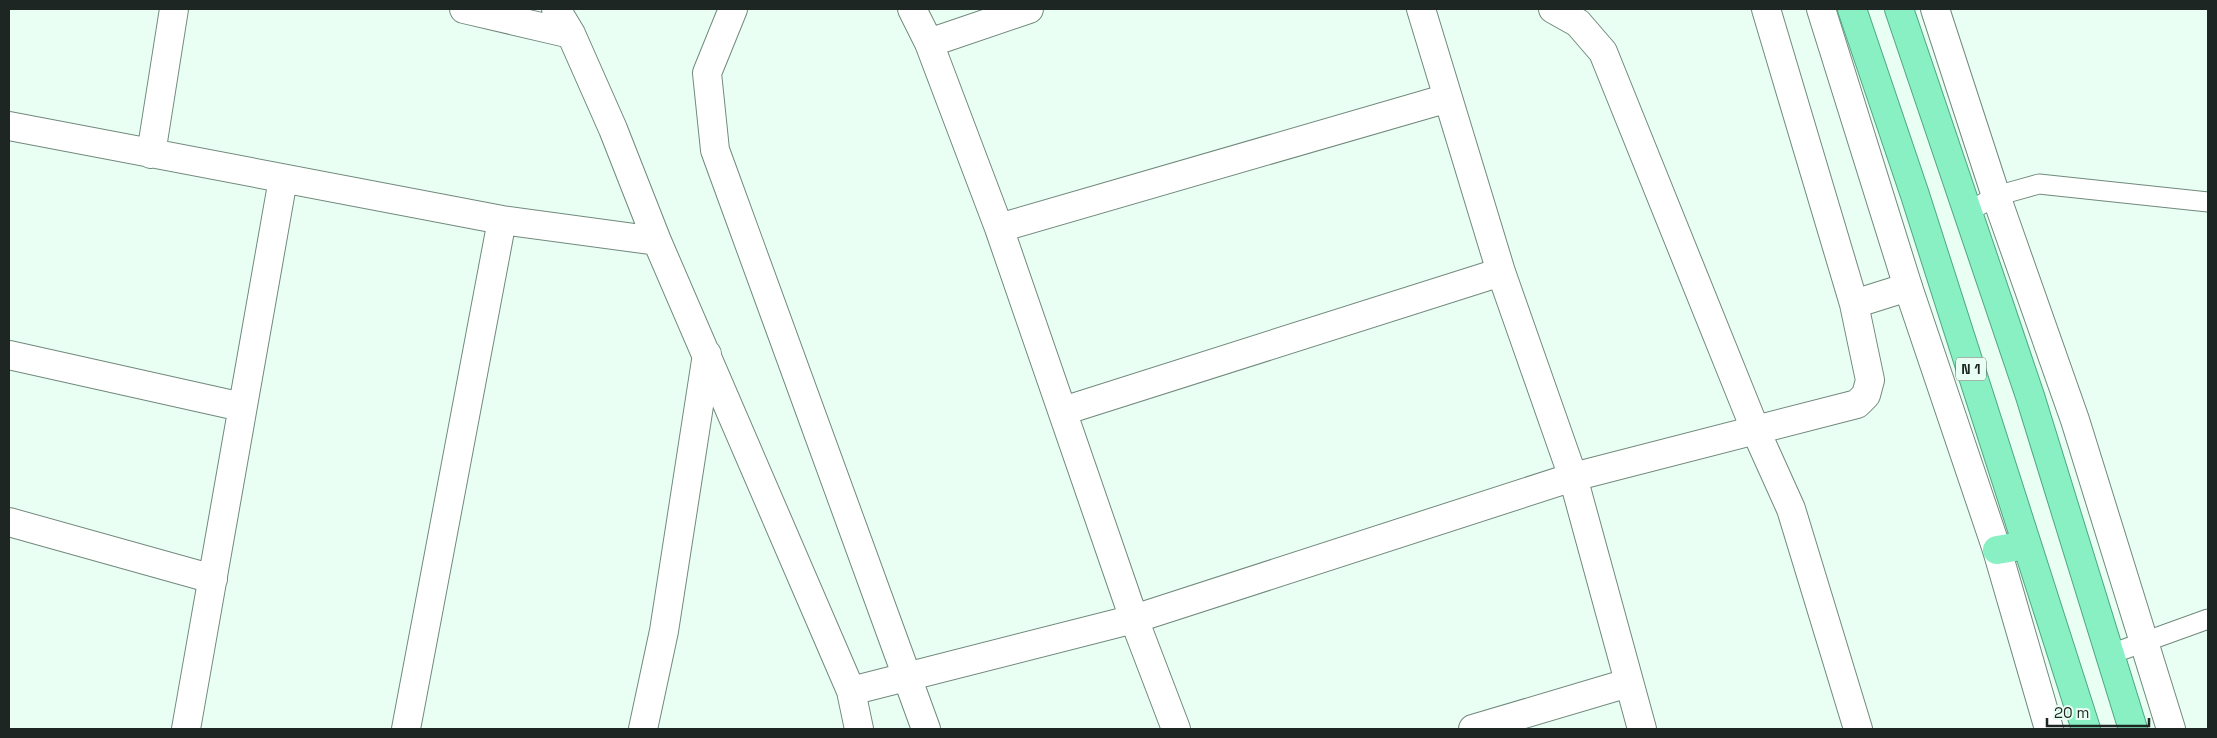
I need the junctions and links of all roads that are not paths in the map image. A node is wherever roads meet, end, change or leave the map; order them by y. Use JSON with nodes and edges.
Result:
{"nodes":[{"id":1,"x":174,"y":9,"type":"edge"},
{"id":2,"x":464,"y":9,"type":"edge"},
{"id":3,"x":557,"y":9,"type":"edge"},
{"id":4,"x":733,"y":9,"type":"edge"},
{"id":5,"x":912,"y":9,"type":"edge"},
{"id":6,"x":1029,"y":9,"type":"edge"},
{"id":7,"x":1421,"y":9,"type":"edge"},
{"id":8,"x":1553,"y":9,"type":"edge"},
{"id":9,"x":1766,"y":9,"type":"edge"},
{"id":10,"x":1821,"y":9,"type":"edge"},
{"id":11,"x":1852,"y":9,"type":"edge"},
{"id":12,"x":1900,"y":9,"type":"edge"},
{"id":13,"x":1935,"y":9,"type":"edge"},
{"id":14,"x":571,"y":34,"type":"junction"},
{"id":15,"x":928,"y":43,"type":"junction"},
{"id":16,"x":1448,"y":98,"type":"junction"},
{"id":17,"x":9,"y":126,"type":"edge"},
{"id":18,"x":151,"y":154,"type":"junction"},
{"id":19,"x":283,"y":179,"type":"junction"},
{"id":20,"x":1996,"y":196,"type":"junction"},
{"id":21,"x":2208,"y":202,"type":"edge"},
{"id":22,"x":1968,"y":212,"type":"junction"},
{"id":23,"x":502,"y":220,"type":"junction"},
{"id":24,"x":999,"y":228,"type":"junction"},
{"id":25,"x":657,"y":241,"type":"junction"},
{"id":26,"x":1501,"y":272,"type":"junction"},
{"id":27,"x":1908,"y":287,"type":"junction"},
{"id":28,"x":1854,"y":304,"type":"junction"},
{"id":29,"x":9,"y":354,"type":"edge"},
{"id":30,"x":706,"y":354,"type":"junction"},
{"id":31,"x":242,"y":407,"type":"junction"},
{"id":32,"x":1063,"y":412,"type":"junction"},
{"id":33,"x":1755,"y":429,"type":"junction"},
{"id":34,"x":1573,"y":477,"type":"junction"},
{"id":35,"x":9,"y":522,"type":"edge"},
{"id":36,"x":2027,"y":544,"type":"junction"},
{"id":37,"x":1997,"y":550,"type":"junction"},
{"id":38,"x":213,"y":579,"type":"junction"},
{"id":39,"x":1134,"y":619,"type":"junction"},
{"id":40,"x":2208,"y":619,"type":"edge"},
{"id":41,"x":2144,"y":643,"type":"junction"},
{"id":42,"x":2111,"y":654,"type":"junction"},
{"id":43,"x":907,"y":676,"type":"junction"},
{"id":44,"x":1628,"y":684,"type":"junction"},
{"id":45,"x":851,"y":691,"type":"junction"},
{"id":46,"x":186,"y":729,"type":"edge"},
{"id":47,"x":406,"y":729,"type":"edge"},
{"id":48,"x":643,"y":729,"type":"edge"},
{"id":49,"x":860,"y":729,"type":"edge"},
{"id":50,"x":926,"y":729,"type":"edge"},
{"id":51,"x":1176,"y":729,"type":"edge"},
{"id":52,"x":1473,"y":729,"type":"edge"},
{"id":53,"x":1642,"y":729,"type":"edge"},
{"id":54,"x":1858,"y":729,"type":"edge"},
{"id":55,"x":2049,"y":729,"type":"edge"},
{"id":56,"x":2086,"y":729,"type":"edge"},
{"id":57,"x":2133,"y":729,"type":"edge"},
{"id":58,"x":2171,"y":729,"type":"edge"}],
"edges":[{"from":1,"to":18,"type":"street"},
{"from":2,"to":14,"type":"street"},
{"from":3,"to":14,"type":"street"},
{"from":4,"to":43,"type":"street"},
{"from":5,"to":15,"type":"street"},
{"from":6,"to":15,"type":"street"},
{"from":7,"to":16,"type":"street"},
{"from":8,"to":33,"type":"street"},
{"from":9,"to":28,"type":"street"},
{"from":10,"to":27,"type":"street"},
{"from":11,"to":36,"type":"highway","number":"N 1"},
{"from":12,"to":22,"type":"highway"},
{"from":13,"to":20,"type":"street"},
{"from":14,"to":25,"type":"street"},
{"from":15,"to":24,"type":"street"},
{"from":16,"to":24,"type":"street"},
{"from":16,"to":26,"type":"street"},
{"from":17,"to":18,"type":"street"},
{"from":18,"to":19,"type":"street"},
{"from":19,"to":23,"type":"street"},
{"from":19,"to":31,"type":"street"},
{"from":20,"to":21,"type":"lane"},
{"from":20,"to":22,"type":"lane"},
{"from":20,"to":41,"type":"street"},
{"from":22,"to":42,"type":"highway"},
{"from":23,"to":25,"type":"street"},
{"from":23,"to":47,"type":"street"},
{"from":24,"to":32,"type":"street"},
{"from":25,"to":30,"type":"street"},
{"from":26,"to":32,"type":"street"},
{"from":26,"to":34,"type":"street"},
{"from":27,"to":28,"type":"street"},
{"from":27,"to":37,"type":"street"},
{"from":28,"to":33,"type":"street"},
{"from":29,"to":31,"type":"street"},
{"from":30,"to":45,"type":"street"},
{"from":30,"to":48,"type":"street"},
{"from":31,"to":38,"type":"street"},
{"from":32,"to":39,"type":"street"},
{"from":33,"to":34,"type":"street"},
{"from":33,"to":54,"type":"street"},
{"from":34,"to":39,"type":"street"},
{"from":34,"to":44,"type":"street"},
{"from":35,"to":38,"type":"street"},
{"from":36,"to":37,"type":"highway"},
{"from":36,"to":56,"type":"highway","number":"N 1"},
{"from":37,"to":55,"type":"street"},
{"from":38,"to":46,"type":"street"},
{"from":39,"to":43,"type":"street"},
{"from":39,"to":51,"type":"street"},
{"from":40,"to":41,"type":"lane"},
{"from":41,"to":42,"type":"lane"},
{"from":41,"to":58,"type":"street"},
{"from":42,"to":57,"type":"highway"},
{"from":43,"to":45,"type":"street"},
{"from":43,"to":50,"type":"street"},
{"from":44,"to":52,"type":"street"},
{"from":44,"to":53,"type":"street"},
{"from":45,"to":49,"type":"street"}]}
